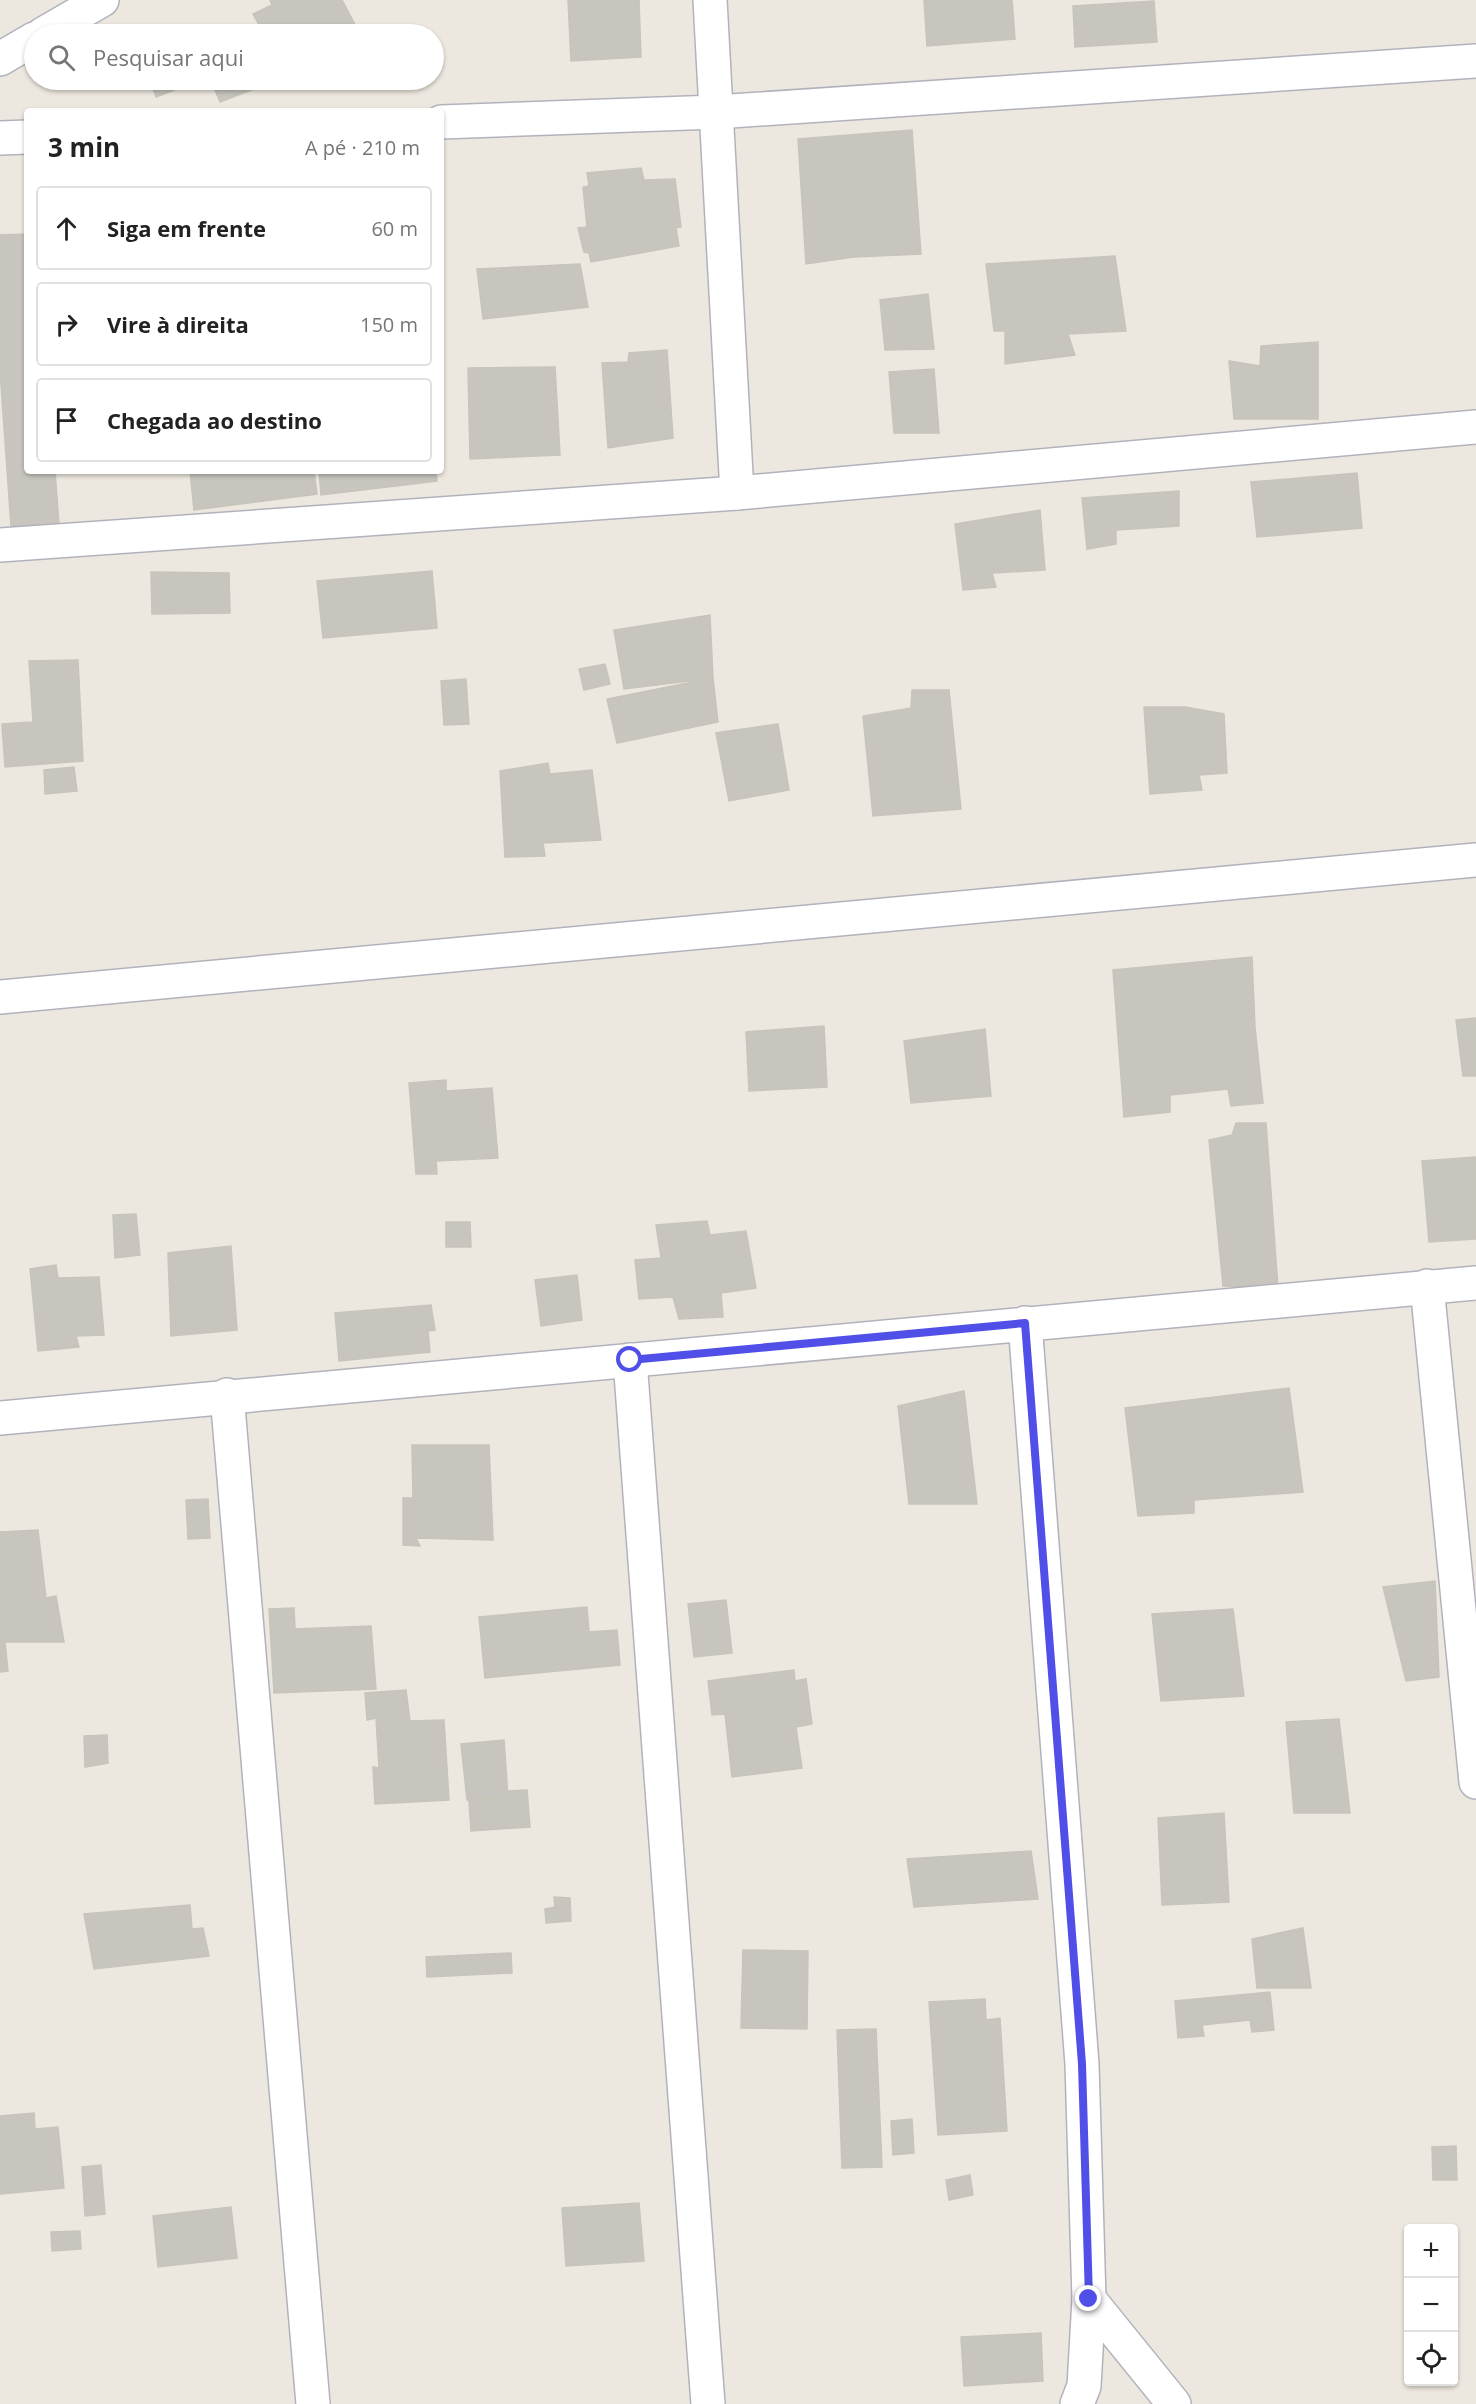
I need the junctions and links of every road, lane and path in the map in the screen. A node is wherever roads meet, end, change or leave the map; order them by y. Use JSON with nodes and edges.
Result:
{"nodes":[{"id":1,"x":102,"y":0,"type":"edge"},
{"id":2,"x":710,"y":0,"type":"edge"},
{"id":3,"x":60,"y":24,"type":"edge"},
{"id":4,"x":24,"y":45,"type":"edge"},
{"id":5,"x":0,"y":60,"type":"edge"},
{"id":6,"x":1476,"y":61,"type":"edge"},
{"id":7,"x":716,"y":112,"type":"junction"},
{"id":8,"x":444,"y":122,"type":"edge"},
{"id":9,"x":24,"y":137,"type":"edge"},
{"id":10,"x":0,"y":138,"type":"edge"},
{"id":11,"x":1476,"y":427,"type":"edge"},
{"id":12,"x":737,"y":493,"type":"junction"},
{"id":13,"x":0,"y":545,"type":"edge"},
{"id":14,"x":1476,"y":860,"type":"edge"},
{"id":15,"x":0,"y":998,"type":"edge"},
{"id":16,"x":1476,"y":1283,"type":"edge"},
{"id":17,"x":1427,"y":1286,"type":"junction"},
{"id":18,"x":1025,"y":1323,"type":"junction"},
{"id":19,"x":630,"y":1360,"type":"junction"},
{"id":20,"x":227,"y":1395,"type":"junction"},
{"id":21,"x":0,"y":1418,"type":"edge"},
{"id":22,"x":1476,"y":1782,"type":"edge"},
{"id":23,"x":1089,"y":2299,"type":"junction"},
{"id":24,"x":313,"y":2404,"type":"edge"},
{"id":25,"x":708,"y":2404,"type":"edge"},
{"id":26,"x":1077,"y":2404,"type":"edge"},
{"id":27,"x":1174,"y":2404,"type":"edge"}],
"edges":[{"from":1,"to":3,"type":"street"},
{"from":2,"to":7,"type":"street"},
{"from":4,"to":5,"type":"street"},
{"from":6,"to":7,"type":"street"},
{"from":7,"to":8,"type":"street"},
{"from":7,"to":12,"type":"street"},
{"from":9,"to":10,"type":"street"},
{"from":11,"to":12,"type":"street"},
{"from":12,"to":13,"type":"street"},
{"from":14,"to":15,"type":"street"},
{"from":16,"to":17,"type":"street"},
{"from":17,"to":18,"type":"street"},
{"from":17,"to":22,"type":"street"},
{"from":18,"to":19,"type":"street"},
{"from":18,"to":23,"type":"street"},
{"from":19,"to":20,"type":"street"},
{"from":19,"to":25,"type":"street"},
{"from":20,"to":21,"type":"street"},
{"from":20,"to":24,"type":"street"},
{"from":23,"to":26,"type":"street"},
{"from":23,"to":27,"type":"street"}]}
